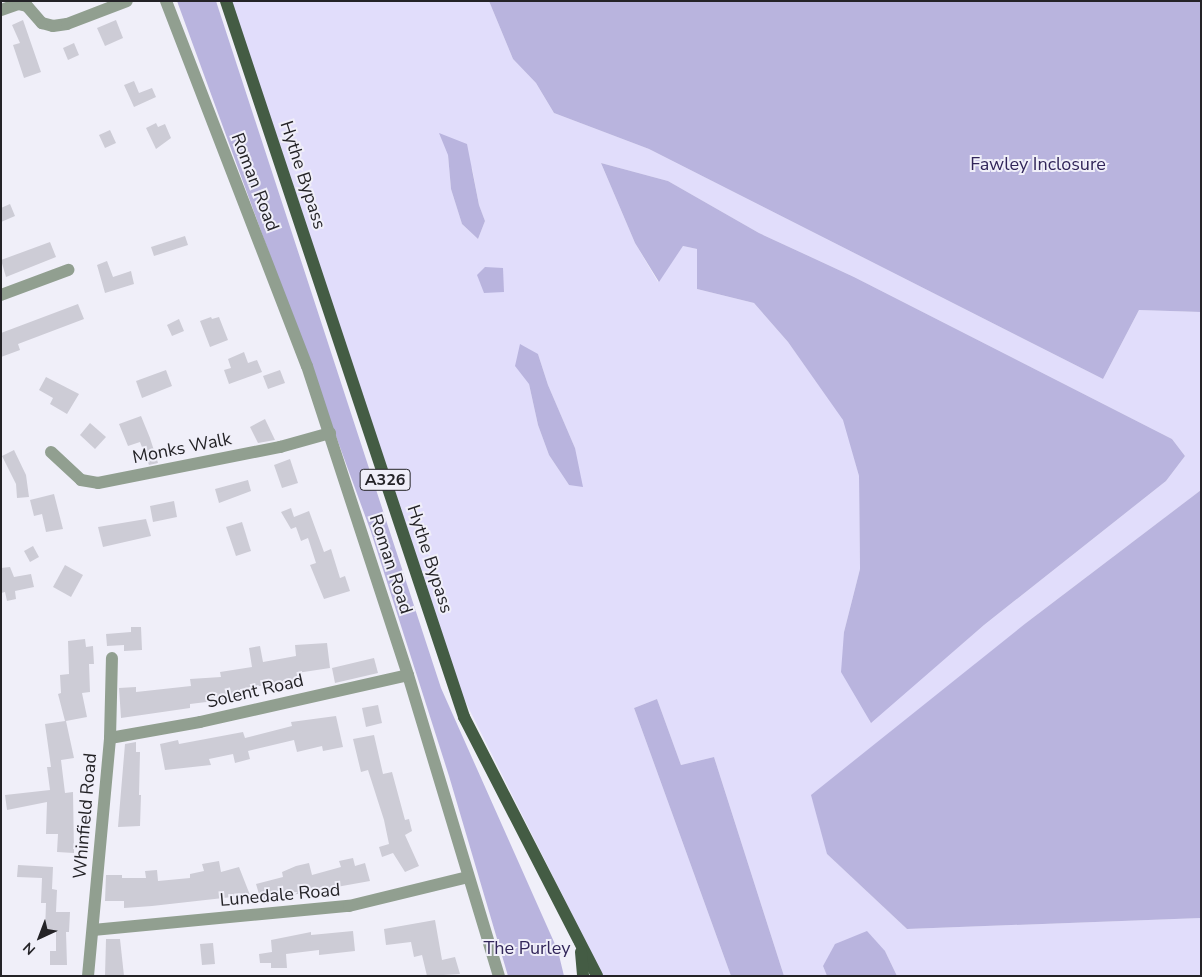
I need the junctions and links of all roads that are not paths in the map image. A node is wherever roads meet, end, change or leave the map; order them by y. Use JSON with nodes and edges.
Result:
{"nodes":[{"id":1,"x":127,"y":1,"type":"edge"},
{"id":2,"x":166,"y":1,"type":"edge"},
{"id":3,"x":226,"y":1,"type":"edge"},
{"id":4,"x":1,"y":10,"type":"edge"},
{"id":5,"x":68,"y":270,"type":"dead end"},
{"id":6,"x":1,"y":295,"type":"edge"},
{"id":7,"x":330,"y":433,"type":"junction"},
{"id":8,"x":51,"y":452,"type":"dead end"},
{"id":9,"x":112,"y":658,"type":"dead end"},
{"id":10,"x":408,"y":675,"type":"junction"},
{"id":11,"x":110,"y":738,"type":"junction"},
{"id":12,"x":468,"y":878,"type":"junction"},
{"id":13,"x":93,"y":930,"type":"junction"},
{"id":14,"x":580,"y":942,"type":"junction"},
{"id":15,"x":88,"y":976,"type":"edge"},
{"id":16,"x":499,"y":976,"type":"edge"},
{"id":17,"x":583,"y":976,"type":"edge"},
{"id":18,"x":597,"y":976,"type":"edge"}],
"edges":[{"from":1,"to":4,"type":"street"},
{"from":2,"to":7,"type":"street","name":"Roman Road"},
{"from":3,"to":14,"type":"main road","name":"Hythe Bypass","number":"A326"},
{"from":5,"to":6,"type":"street"},
{"from":7,"to":8,"type":"street","name":"Monks Walk"},
{"from":7,"to":10,"type":"street","name":"Roman Road"},
{"from":9,"to":11,"type":"street","name":"Whinfield Road"},
{"from":10,"to":11,"type":"street","name":"Solent Road"},
{"from":10,"to":12,"type":"street","name":"Roman Road"},
{"from":11,"to":13,"type":"street","name":"Whinfield Road"},
{"from":12,"to":13,"type":"street","name":"Lunedale Road"},
{"from":12,"to":16,"type":"street","name":"Roman Road"},
{"from":13,"to":15,"type":"street","name":"Whinfield Road"},
{"from":14,"to":17,"type":"main road","name":"Hythe Bypass","number":"A326"},
{"from":14,"to":18,"type":"main road","name":"Hythe Bypass","number":"A326"}]}
